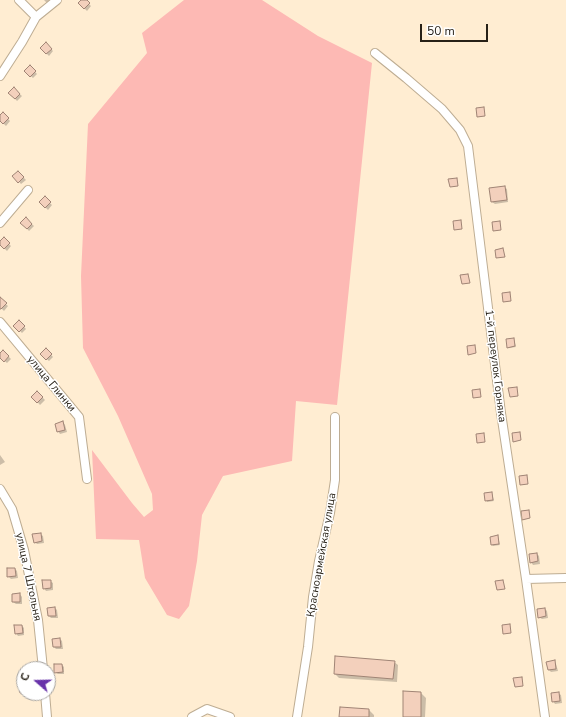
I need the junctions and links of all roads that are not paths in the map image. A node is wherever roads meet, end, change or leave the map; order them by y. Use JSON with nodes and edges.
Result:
{"nodes":[{"id":1,"x":19,"y":0,"type":"edge"},
{"id":2,"x":57,"y":0,"type":"edge"},
{"id":3,"x":36,"y":17,"type":"junction"},
{"id":4,"x":375,"y":53,"type":"dead end"},
{"id":5,"x":0,"y":76,"type":"edge"},
{"id":6,"x":28,"y":190,"type":"dead end"},
{"id":7,"x":0,"y":223,"type":"edge"},
{"id":8,"x":0,"y":322,"type":"edge"},
{"id":9,"x":335,"y":417,"type":"dead end"},
{"id":10,"x":87,"y":479,"type":"dead end"},
{"id":11,"x":0,"y":489,"type":"edge"},
{"id":12,"x":566,"y":578,"type":"edge"},
{"id":13,"x":526,"y":579,"type":"junction"},
{"id":14,"x":42,"y":661,"type":"edge"},
{"id":15,"x":46,"y":701,"type":"edge"},
{"id":16,"x":47,"y":717,"type":"edge"},
{"id":17,"x":192,"y":717,"type":"edge"},
{"id":18,"x":230,"y":717,"type":"edge"},
{"id":19,"x":298,"y":717,"type":"edge"},
{"id":20,"x":545,"y":717,"type":"edge"}],
"edges":[{"from":1,"to":3,"type":"street"},
{"from":2,"to":3,"type":"street"},
{"from":3,"to":5,"type":"street"},
{"from":4,"to":13,"type":"street","name":"1-й переулок Горняка"},
{"from":6,"to":7,"type":"street"},
{"from":8,"to":10,"type":"street","name":"улица Глинки"},
{"from":9,"to":19,"type":"street","name":"Красноармейская улица"},
{"from":11,"to":14,"type":"street","name":"улица 7 Штольня"},
{"from":12,"to":13,"type":"street"},
{"from":13,"to":20,"type":"street","name":"1-й переулок Горняка"},
{"from":15,"to":16,"type":"street"},
{"from":17,"to":18,"type":"street"}]}
